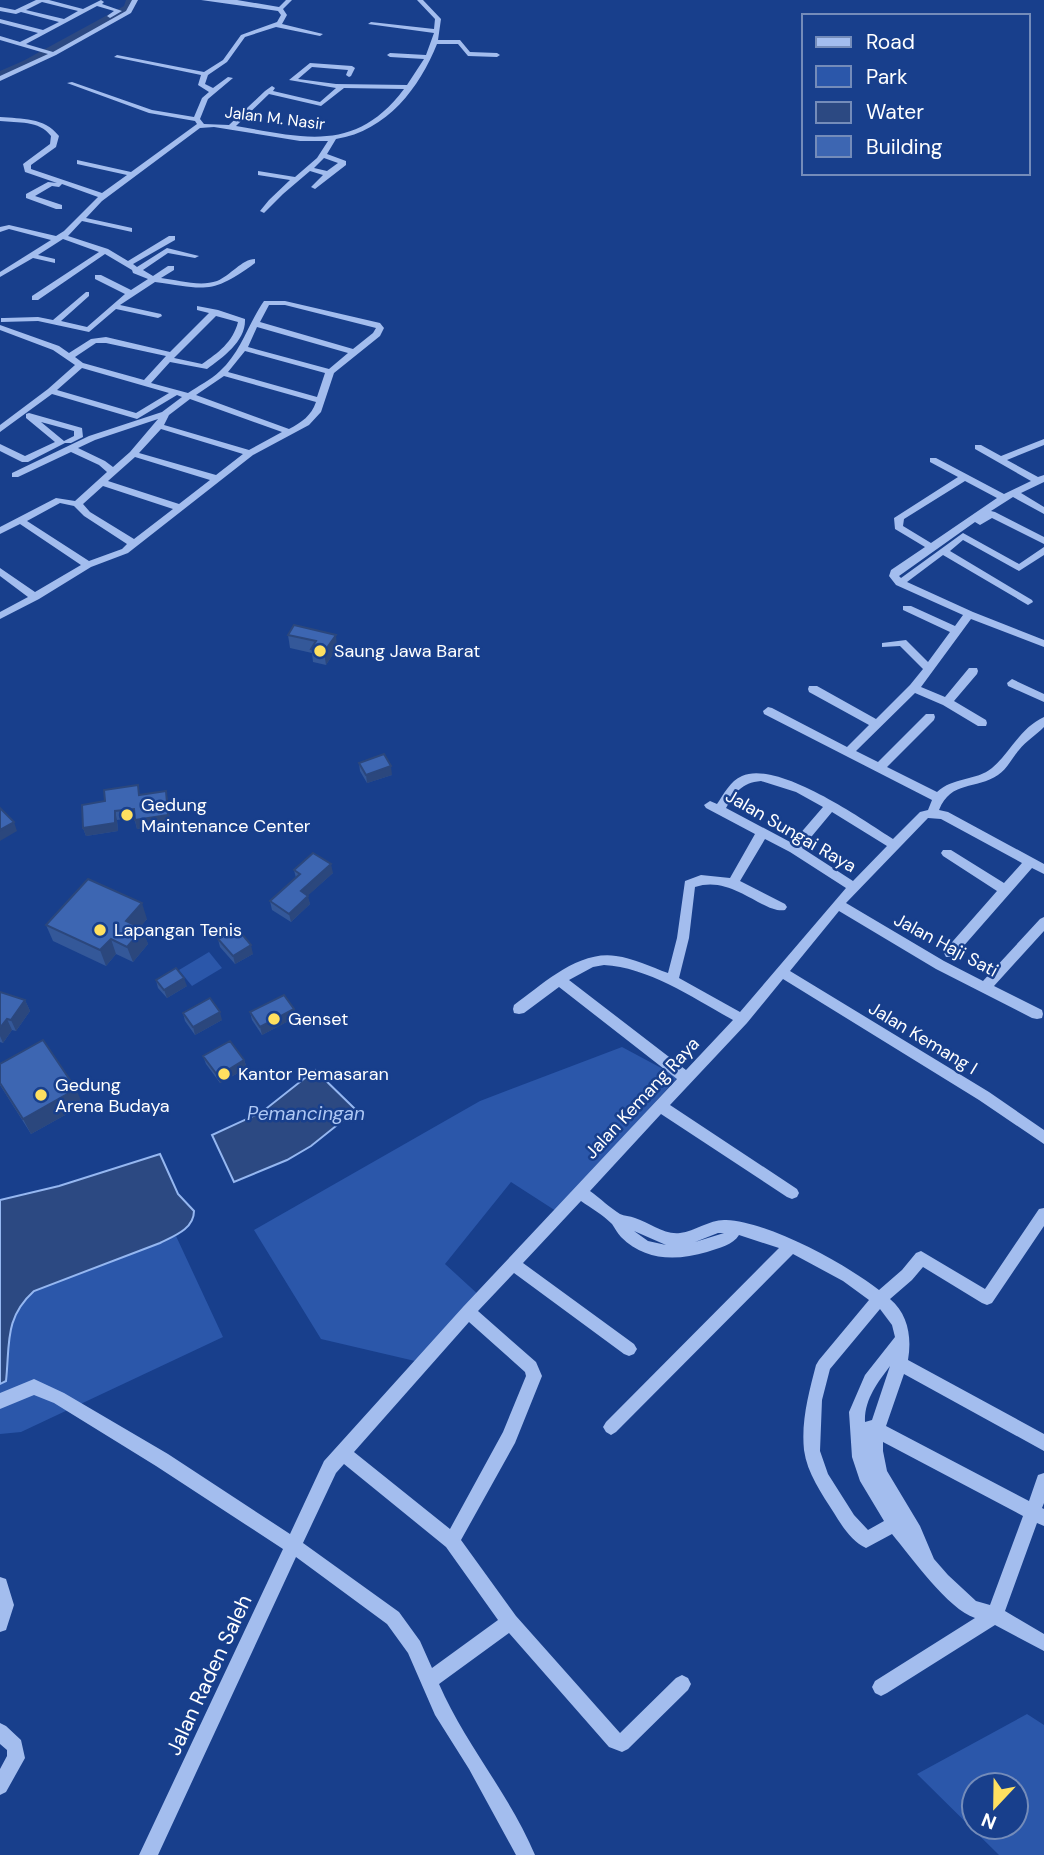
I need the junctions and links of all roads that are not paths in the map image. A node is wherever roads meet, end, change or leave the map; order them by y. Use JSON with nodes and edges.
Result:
{"nodes":[{"id":1,"x":42,"y":0,"type":"edge"},
{"id":2,"x":104,"y":0,"type":"edge"},
{"id":3,"x":135,"y":0,"type":"edge"},
{"id":4,"x":204,"y":0,"type":"edge"},
{"id":5,"x":226,"y":0,"type":"edge"},
{"id":6,"x":289,"y":0,"type":"edge"},
{"id":7,"x":419,"y":0,"type":"edge"},
{"id":8,"x":96,"y":4,"type":"junction"},
{"id":9,"x":0,"y":9,"type":"edge"},
{"id":10,"x":280,"y":9,"type":"junction"},
{"id":11,"x":20,"y":10,"type":"junction"},
{"id":12,"x":84,"y":11,"type":"junction"},
{"id":13,"x":0,"y":21,"type":"edge"},
{"id":14,"x":64,"y":21,"type":"junction"},
{"id":15,"x":371,"y":24,"type":"dead end"},
{"id":16,"x":277,"y":25,"type":"junction"},
{"id":17,"x":436,"y":31,"type":"junction"},
{"id":18,"x":43,"y":32,"type":"junction"},
{"id":19,"x":320,"y":34,"type":"dead end"},
{"id":20,"x":0,"y":38,"type":"edge"},
{"id":21,"x":434,"y":42,"type":"junction"},
{"id":22,"x":21,"y":44,"type":"junction"},
{"id":23,"x":49,"y":52,"type":"junction"},
{"id":24,"x":390,"y":55,"type":"dead end"},
{"id":25,"x":497,"y":55,"type":"dead end"},
{"id":26,"x":117,"y":57,"type":"dead end"},
{"id":27,"x":429,"y":57,"type":"junction"},
{"id":28,"x":205,"y":74,"type":"junction"},
{"id":29,"x":349,"y":75,"type":"dead end"},
{"id":30,"x":230,"y":78,"type":"dead end"},
{"id":31,"x":0,"y":79,"type":"edge"},
{"id":32,"x":293,"y":80,"type":"junction"},
{"id":33,"x":70,"y":83,"type":"dead end"},
{"id":34,"x":344,"y":85,"type":"junction"},
{"id":35,"x":411,"y":87,"type":"junction"},
{"id":36,"x":213,"y":91,"type":"junction"},
{"id":37,"x":267,"y":92,"type":"junction"},
{"id":38,"x":0,"y":119,"type":"edge"},
{"id":39,"x":199,"y":122,"type":"junction"},
{"id":40,"x":230,"y":128,"type":"junction"},
{"id":41,"x":333,"y":139,"type":"junction"},
{"id":42,"x":323,"y":155,"type":"junction"},
{"id":43,"x":80,"y":162,"type":"dead end"},
{"id":44,"x":307,"y":168,"type":"junction"},
{"id":45,"x":261,"y":173,"type":"dead end"},
{"id":46,"x":132,"y":174,"type":"junction"},
{"id":47,"x":328,"y":174,"type":"junction"},
{"id":48,"x":295,"y":179,"type":"junction"},
{"id":49,"x":315,"y":187,"type":"dead end"},
{"id":50,"x":101,"y":198,"type":"junction"},
{"id":51,"x":59,"y":207,"type":"dead end"},
{"id":52,"x":264,"y":211,"type":"dead end"},
{"id":53,"x":82,"y":219,"type":"junction"},
{"id":54,"x":0,"y":230,"type":"edge"},
{"id":55,"x":129,"y":230,"type":"dead end"},
{"id":56,"x":60,"y":237,"type":"junction"},
{"id":57,"x":172,"y":238,"type":"dead end"},
{"id":58,"x":105,"y":251,"type":"junction"},
{"id":59,"x":31,"y":255,"type":"junction"},
{"id":60,"x":195,"y":256,"type":"dead end"},
{"id":61,"x":52,"y":261,"type":"dead end"},
{"id":62,"x":252,"y":261,"type":"dead end"},
{"id":63,"x":132,"y":267,"type":"junction"},
{"id":64,"x":171,"y":268,"type":"dead end"},
{"id":65,"x":0,"y":275,"type":"edge"},
{"id":66,"x":98,"y":277,"type":"dead end"},
{"id":67,"x":153,"y":279,"type":"junction"},
{"id":68,"x":130,"y":293,"type":"junction"},
{"id":69,"x":86,"y":294,"type":"dead end"},
{"id":70,"x":35,"y":298,"type":"dead end"},
{"id":71,"x":114,"y":306,"type":"junction"},
{"id":72,"x":200,"y":308,"type":"dead end"},
{"id":73,"x":215,"y":312,"type":"junction"},
{"id":74,"x":158,"y":316,"type":"dead end"},
{"id":75,"x":1,"y":321,"type":"edge"},
{"id":76,"x":55,"y":322,"type":"junction"},
{"id":77,"x":256,"y":324,"type":"junction"},
{"id":78,"x":243,"y":348,"type":"junction"},
{"id":79,"x":354,"y":352,"type":"junction"},
{"id":80,"x":69,"y":357,"type":"junction"},
{"id":81,"x":170,"y":357,"type":"junction"},
{"id":82,"x":80,"y":365,"type":"junction"},
{"id":83,"x":330,"y":372,"type":"junction"},
{"id":84,"x":223,"y":373,"type":"junction"},
{"id":85,"x":146,"y":383,"type":"junction"},
{"id":86,"x":51,"y":391,"type":"junction"},
{"id":87,"x":177,"y":392,"type":"junction"},
{"id":88,"x":189,"y":396,"type":"junction"},
{"id":89,"x":321,"y":401,"type":"junction"},
{"id":90,"x":165,"y":414,"type":"junction"},
{"id":91,"x":25,"y":415,"type":"junction"},
{"id":92,"x":159,"y":426,"type":"junction"},
{"id":93,"x":0,"y":429,"type":"edge"},
{"id":94,"x":290,"y":432,"type":"junction"},
{"id":95,"x":1044,"y":442,"type":"edge"},
{"id":96,"x":66,"y":445,"type":"junction"},
{"id":97,"x":0,"y":447,"type":"edge"},
{"id":98,"x":978,"y":447,"type":"dead end"},
{"id":99,"x":250,"y":453,"type":"junction"},
{"id":100,"x":133,"y":454,"type":"junction"},
{"id":101,"x":1000,"y":459,"type":"junction"},
{"id":102,"x":933,"y":460,"type":"dead end"},
{"id":103,"x":113,"y":472,"type":"junction"},
{"id":104,"x":15,"y":475,"type":"dead end"},
{"id":105,"x":965,"y":477,"type":"junction"},
{"id":106,"x":218,"y":479,"type":"junction"},
{"id":107,"x":1041,"y":480,"type":"edge"},
{"id":108,"x":101,"y":482,"type":"junction"},
{"id":109,"x":1009,"y":496,"type":"junction"},
{"id":110,"x":1029,"y":502,"type":"junction"},
{"id":111,"x":77,"y":504,"type":"junction"},
{"id":112,"x":1044,"y":504,"type":"edge"},
{"id":113,"x":178,"y":507,"type":"junction"},
{"id":114,"x":1044,"y":511,"type":"edge"},
{"id":115,"x":20,"y":520,"type":"junction"},
{"id":116,"x":0,"y":531,"type":"edge"},
{"id":117,"x":962,"y":536,"type":"junction"},
{"id":118,"x":1044,"y":541,"type":"edge"},
{"id":119,"x":134,"y":544,"type":"junction"},
{"id":120,"x":931,"y":547,"type":"junction"},
{"id":121,"x":1044,"y":550,"type":"edge"},
{"id":122,"x":943,"y":551,"type":"junction"},
{"id":123,"x":88,"y":565,"type":"junction"},
{"id":124,"x":0,"y":571,"type":"edge"},
{"id":125,"x":900,"y":583,"type":"junction"},
{"id":126,"x":35,"y":597,"type":"junction"},
{"id":127,"x":1028,"y":602,"type":"dead end"},
{"id":128,"x":907,"y":608,"type":"dead end"},
{"id":129,"x":969,"y":614,"type":"junction"},
{"id":130,"x":0,"y":615,"type":"edge"},
{"id":131,"x":956,"y":630,"type":"junction"},
{"id":132,"x":1044,"y":643,"type":"edge"},
{"id":133,"x":886,"y":645,"type":"dead end"},
{"id":134,"x":929,"y":668,"type":"junction"},
{"id":135,"x":974,"y":671,"type":"dead end"},
{"id":136,"x":1012,"y":683,"type":"dead end"},
{"id":137,"x":914,"y":688,"type":"junction"},
{"id":138,"x":813,"y":689,"type":"dead end"},
{"id":139,"x":1044,"y":698,"type":"edge"},
{"id":140,"x":947,"y":702,"type":"junction"},
{"id":141,"x":768,"y":711,"type":"dead end"},
{"id":142,"x":930,"y":717,"type":"dead end"},
{"id":143,"x":1044,"y":720,"type":"edge"},
{"id":144,"x":982,"y":723,"type":"dead end"},
{"id":145,"x":877,"y":725,"type":"junction"},
{"id":146,"x":848,"y":752,"type":"junction"},
{"id":147,"x":878,"y":769,"type":"junction"},
{"id":148,"x":938,"y":798,"type":"junction"},
{"id":149,"x":830,"y":807,"type":"junction"},
{"id":150,"x":932,"y":813,"type":"junction"},
{"id":151,"x":762,"y":833,"type":"junction"},
{"id":152,"x":895,"y":846,"type":"junction"},
{"id":153,"x":794,"y":849,"type":"junction"},
{"id":154,"x":947,"y":853,"type":"dead end"},
{"id":155,"x":1030,"y":862,"type":"junction"},
{"id":156,"x":1044,"y":869,"type":"edge"},
{"id":157,"x":733,"y":883,"type":"junction"},
{"id":158,"x":855,"y":888,"type":"junction"},
{"id":159,"x":1005,"y":890,"type":"junction"},
{"id":160,"x":838,"y":904,"type":"junction"},
{"id":161,"x":781,"y":907,"type":"dead end"},
{"id":162,"x":1044,"y":922,"type":"edge"},
{"id":163,"x":1040,"y":937,"type":"edge"},
{"id":164,"x":950,"y":953,"type":"dead end"},
{"id":165,"x":781,"y":972,"type":"junction"},
{"id":166,"x":559,"y":980,"type":"junction"},
{"id":167,"x":672,"y":980,"type":"junction"},
{"id":168,"x":986,"y":986,"type":"junction"},
{"id":169,"x":519,"y":1009,"type":"dead end"},
{"id":170,"x":1037,"y":1014,"type":"dead end"},
{"id":171,"x":742,"y":1019,"type":"junction"},
{"id":172,"x":687,"y":1079,"type":"junction"},
{"id":173,"x":660,"y":1107,"type":"junction"},
{"id":174,"x":1044,"y":1138,"type":"edge"},
{"id":175,"x":581,"y":1192,"type":"junction"},
{"id":176,"x":792,"y":1193,"type":"dead end"},
{"id":177,"x":1044,"y":1214,"type":"edge"},
{"id":178,"x":792,"y":1245,"type":"junction"},
{"id":179,"x":513,"y":1264,"type":"junction"},
{"id":180,"x":879,"y":1299,"type":"junction"},
{"id":181,"x":468,"y":1312,"type":"junction"},
{"id":182,"x":629,"y":1349,"type":"dead end"},
{"id":183,"x":893,"y":1360,"type":"junction"},
{"id":184,"x":2,"y":1400,"type":"edge"},
{"id":185,"x":856,"y":1420,"type":"junction"},
{"id":186,"x":611,"y":1427,"type":"dead end"},
{"id":187,"x":875,"y":1429,"type":"junction"},
{"id":188,"x":1044,"y":1443,"type":"edge"},
{"id":189,"x":343,"y":1453,"type":"junction"},
{"id":190,"x":1044,"y":1480,"type":"edge"},
{"id":191,"x":307,"y":1513,"type":"joint"},
{"id":192,"x":1039,"y":1515,"type":"edge"},
{"id":193,"x":900,"y":1521,"type":"junction"},
{"id":194,"x":452,"y":1541,"type":"junction"},
{"id":195,"x":294,"y":1546,"type":"junction"},
{"id":196,"x":929,"y":1566,"type":"joint"},
{"id":197,"x":0,"y":1585,"type":"edge"},
{"id":198,"x":995,"y":1615,"type":"junction"},
{"id":199,"x":510,"y":1622,"type":"junction"},
{"id":200,"x":0,"y":1624,"type":"edge"},
{"id":201,"x":1044,"y":1643,"type":"edge"},
{"id":202,"x":430,"y":1680,"type":"junction"},
{"id":203,"x":682,"y":1684,"type":"dead end"},
{"id":204,"x":881,"y":1687,"type":"dead end"},
{"id":205,"x":0,"y":1732,"type":"edge"},
{"id":206,"x":0,"y":1786,"type":"edge"},
{"id":207,"x":148,"y":1855,"type":"edge"},
{"id":208,"x":526,"y":1855,"type":"edge"}],
"edges":[{"from":1,"to":11,"type":"street"},
{"from":1,"to":12,"type":"street"},
{"from":2,"to":8,"type":"street"},
{"from":3,"to":23,"type":"street"},
{"from":4,"to":5,"type":"street"},
{"from":5,"to":10,"type":"street"},
{"from":6,"to":10,"type":"street"},
{"from":7,"to":17,"type":"street"},
{"from":8,"to":12,"type":"street"},
{"from":8,"to":23,"type":"street"},
{"from":9,"to":11,"type":"street"},
{"from":10,"to":16,"type":"street"},
{"from":11,"to":14,"type":"street"},
{"from":12,"to":14,"type":"street"},
{"from":13,"to":18,"type":"street"},
{"from":14,"to":18,"type":"street"},
{"from":15,"to":17,"type":"street"},
{"from":16,"to":19,"type":"street"},
{"from":16,"to":28,"type":"street"},
{"from":17,"to":21,"type":"street","name":"Jalan M. Nasir"},
{"from":18,"to":22,"type":"street"},
{"from":20,"to":22,"type":"street"},
{"from":21,"to":25,"type":"street"},
{"from":21,"to":27,"type":"street","name":"Jalan M. Nasir"},
{"from":22,"to":23,"type":"street"},
{"from":23,"to":31,"type":"street"},
{"from":24,"to":27,"type":"street"},
{"from":26,"to":28,"type":"street"},
{"from":27,"to":35,"type":"street","name":"Jalan M. Nasir"},
{"from":28,"to":36,"type":"street"},
{"from":29,"to":32,"type":"street"},
{"from":30,"to":36,"type":"street"},
{"from":32,"to":34,"type":"street"},
{"from":32,"to":37,"type":"street"},
{"from":33,"to":39,"type":"street"},
{"from":34,"to":35,"type":"street"},
{"from":34,"to":37,"type":"street"},
{"from":35,"to":41,"type":"street","name":"Jalan M. Nasir"},
{"from":36,"to":39,"type":"street"},
{"from":37,"to":40,"type":"street"},
{"from":38,"to":50,"type":"street"},
{"from":39,"to":40,"type":"street","name":"Jalan M. Nasir"},
{"from":39,"to":46,"type":"street","name":"Jalan M. Nasir"},
{"from":40,"to":41,"type":"street","name":"Jalan M. Nasir"},
{"from":41,"to":42,"type":"street"},
{"from":42,"to":44,"type":"street"},
{"from":42,"to":47,"type":"street"},
{"from":43,"to":46,"type":"street"},
{"from":44,"to":47,"type":"street"},
{"from":44,"to":48,"type":"street"},
{"from":45,"to":48,"type":"street"},
{"from":46,"to":50,"type":"street","name":"Jalan M. Nasir"},
{"from":47,"to":49,"type":"street"},
{"from":48,"to":52,"type":"street"},
{"from":50,"to":51,"type":"street"},
{"from":50,"to":53,"type":"street","name":"Jalan M. Nasir"},
{"from":53,"to":55,"type":"street"},
{"from":53,"to":56,"type":"street","name":"Jalan M. Nasir"},
{"from":54,"to":56,"type":"street"},
{"from":56,"to":58,"type":"street"},
{"from":56,"to":59,"type":"street"},
{"from":57,"to":63,"type":"street"},
{"from":58,"to":63,"type":"street"},
{"from":58,"to":70,"type":"street"},
{"from":59,"to":61,"type":"street"},
{"from":59,"to":65,"type":"street"},
{"from":60,"to":63,"type":"street"},
{"from":62,"to":67,"type":"street"},
{"from":63,"to":67,"type":"street"},
{"from":64,"to":67,"type":"street"},
{"from":66,"to":68,"type":"street"},
{"from":67,"to":68,"type":"street"},
{"from":68,"to":71,"type":"street"},
{"from":69,"to":76,"type":"street"},
{"from":71,"to":74,"type":"street"},
{"from":71,"to":76,"type":"street"},
{"from":72,"to":73,"type":"street"},
{"from":73,"to":81,"type":"street"},
{"from":73,"to":81,"type":"street"},
{"from":75,"to":76,"type":"street"},
{"from":75,"to":80,"type":"street"},
{"from":77,"to":78,"type":"street"},
{"from":77,"to":79,"type":"street"},
{"from":77,"to":79,"type":"street"},
{"from":78,"to":83,"type":"street"},
{"from":78,"to":84,"type":"street"},
{"from":79,"to":83,"type":"street"},
{"from":80,"to":81,"type":"street"},
{"from":80,"to":82,"type":"street"},
{"from":81,"to":85,"type":"street"},
{"from":82,"to":85,"type":"street"},
{"from":82,"to":86,"type":"street"},
{"from":83,"to":89,"type":"street"},
{"from":84,"to":88,"type":"street"},
{"from":84,"to":89,"type":"street"},
{"from":85,"to":87,"type":"street"},
{"from":86,"to":87,"type":"street"},
{"from":86,"to":91,"type":"street"},
{"from":87,"to":88,"type":"street"},
{"from":88,"to":90,"type":"street"},
{"from":88,"to":94,"type":"street"},
{"from":89,"to":94,"type":"street"},
{"from":90,"to":92,"type":"street"},
{"from":90,"to":96,"type":"street"},
{"from":91,"to":93,"type":"street"},
{"from":91,"to":96,"type":"street"},
{"from":91,"to":96,"type":"street"},
{"from":92,"to":99,"type":"street"},
{"from":92,"to":100,"type":"street"},
{"from":94,"to":99,"type":"street"},
{"from":95,"to":101,"type":"street"},
{"from":96,"to":97,"type":"street"},
{"from":96,"to":103,"type":"street"},
{"from":96,"to":104,"type":"street"},
{"from":98,"to":101,"type":"street"},
{"from":99,"to":106,"type":"street"},
{"from":100,"to":103,"type":"street"},
{"from":100,"to":106,"type":"street"},
{"from":101,"to":107,"type":"street"},
{"from":102,"to":105,"type":"street"},
{"from":103,"to":108,"type":"street"},
{"from":105,"to":109,"type":"street"},
{"from":105,"to":120,"type":"street"},
{"from":106,"to":113,"type":"street"},
{"from":107,"to":109,"type":"street"},
{"from":108,"to":111,"type":"street"},
{"from":108,"to":113,"type":"street"},
{"from":109,"to":110,"type":"street"},
{"from":109,"to":120,"type":"street"},
{"from":110,"to":112,"type":"street"},
{"from":110,"to":114,"type":"street"},
{"from":111,"to":115,"type":"street"},
{"from":111,"to":119,"type":"street"},
{"from":113,"to":119,"type":"street"},
{"from":115,"to":116,"type":"street"},
{"from":115,"to":123,"type":"street"},
{"from":117,"to":118,"type":"street"},
{"from":117,"to":121,"type":"street"},
{"from":117,"to":122,"type":"street"},
{"from":119,"to":123,"type":"street"},
{"from":120,"to":125,"type":"street"},
{"from":122,"to":125,"type":"street"},
{"from":122,"to":127,"type":"street"},
{"from":123,"to":126,"type":"street"},
{"from":124,"to":126,"type":"street"},
{"from":125,"to":129,"type":"street"},
{"from":126,"to":130,"type":"street"},
{"from":128,"to":131,"type":"street"},
{"from":129,"to":131,"type":"street"},
{"from":129,"to":132,"type":"street"},
{"from":131,"to":134,"type":"street"},
{"from":133,"to":134,"type":"street"},
{"from":134,"to":137,"type":"street"},
{"from":135,"to":140,"type":"street"},
{"from":136,"to":139,"type":"street"},
{"from":137,"to":140,"type":"street"},
{"from":137,"to":145,"type":"street"},
{"from":138,"to":145,"type":"street"},
{"from":140,"to":144,"type":"street"},
{"from":141,"to":146,"type":"street"},
{"from":142,"to":147,"type":"street"},
{"from":143,"to":148,"type":"street"},
{"from":145,"to":146,"type":"street"},
{"from":146,"to":147,"type":"street"},
{"from":147,"to":148,"type":"street"},
{"from":148,"to":150,"type":"street"},
{"from":149,"to":151,"type":"street","name":"Jalan Sungai Raya"},
{"from":149,"to":152,"type":"street"},
{"from":149,"to":153,"type":"street"},
{"from":150,"to":152,"type":"street","name":"Jalan Kemang Raya"},
{"from":150,"to":155,"type":"street"},
{"from":151,"to":153,"type":"street","name":"Jalan Sungai Raya"},
{"from":151,"to":157,"type":"street"},
{"from":152,"to":158,"type":"street","name":"Jalan Kemang Raya"},
{"from":153,"to":158,"type":"street","name":"Jalan Sungai Raya"},
{"from":154,"to":159,"type":"street"},
{"from":155,"to":156,"type":"street"},
{"from":155,"to":159,"type":"street"},
{"from":157,"to":161,"type":"street"},
{"from":157,"to":167,"type":"street"},
{"from":158,"to":160,"type":"street","name":"Jalan Kemang Raya"},
{"from":159,"to":164,"type":"street"},
{"from":160,"to":165,"type":"street","name":"Jalan Kemang Raya"},
{"from":160,"to":168,"type":"street","name":"Jalan Haji Sati"},
{"from":162,"to":163,"type":"street"},
{"from":163,"to":168,"type":"street"},
{"from":165,"to":171,"type":"street","name":"Jalan Kemang Raya"},
{"from":165,"to":174,"type":"street","name":"Jalan Kemang I"},
{"from":166,"to":167,"type":"street"},
{"from":166,"to":169,"type":"street"},
{"from":166,"to":172,"type":"street"},
{"from":167,"to":171,"type":"street"},
{"from":168,"to":170,"type":"street","name":"Jalan Haji Sati"},
{"from":171,"to":172,"type":"street","name":"Jalan Kemang Raya"},
{"from":172,"to":173,"type":"street","name":"Jalan Kemang Raya"},
{"from":173,"to":175,"type":"street","name":"Jalan Kemang Raya"},
{"from":173,"to":176,"type":"street"},
{"from":175,"to":178,"type":"street"},
{"from":175,"to":179,"type":"street","name":"Jalan Kemang Raya"},
{"from":177,"to":180,"type":"street"},
{"from":178,"to":180,"type":"street"},
{"from":178,"to":186,"type":"street"},
{"from":179,"to":181,"type":"street","name":"Jalan Kemang Raya"},
{"from":179,"to":182,"type":"street"},
{"from":180,"to":183,"type":"street"},
{"from":180,"to":193,"type":"street"},
{"from":181,"to":189,"type":"street","name":"Jalan Kemang Raya"},
{"from":181,"to":194,"type":"street"},
{"from":183,"to":185,"type":"street"},
{"from":183,"to":187,"type":"street"},
{"from":183,"to":188,"type":"street"},
{"from":184,"to":195,"type":"street"},
{"from":185,"to":187,"type":"street"},
{"from":185,"to":193,"type":"street"},
{"from":187,"to":192,"type":"street"},
{"from":187,"to":193,"type":"street"},
{"from":189,"to":191,"type":"street","name":"Jalan Kemang Raya"},
{"from":189,"to":194,"type":"street"},
{"from":190,"to":192,"type":"street"},
{"from":191,"to":195,"type":"street","name":"Jalan Raden Saleh"},
{"from":192,"to":198,"type":"street"},
{"from":193,"to":196,"type":"street"},
{"from":194,"to":199,"type":"street"},
{"from":195,"to":202,"type":"street"},
{"from":195,"to":207,"type":"street","name":"Jalan Raden Saleh"},
{"from":196,"to":198,"type":"street"},
{"from":197,"to":200,"type":"street"},
{"from":198,"to":201,"type":"street"},
{"from":198,"to":204,"type":"street"},
{"from":199,"to":202,"type":"street"},
{"from":199,"to":203,"type":"street"},
{"from":202,"to":208,"type":"street"},
{"from":205,"to":206,"type":"street"}]}
